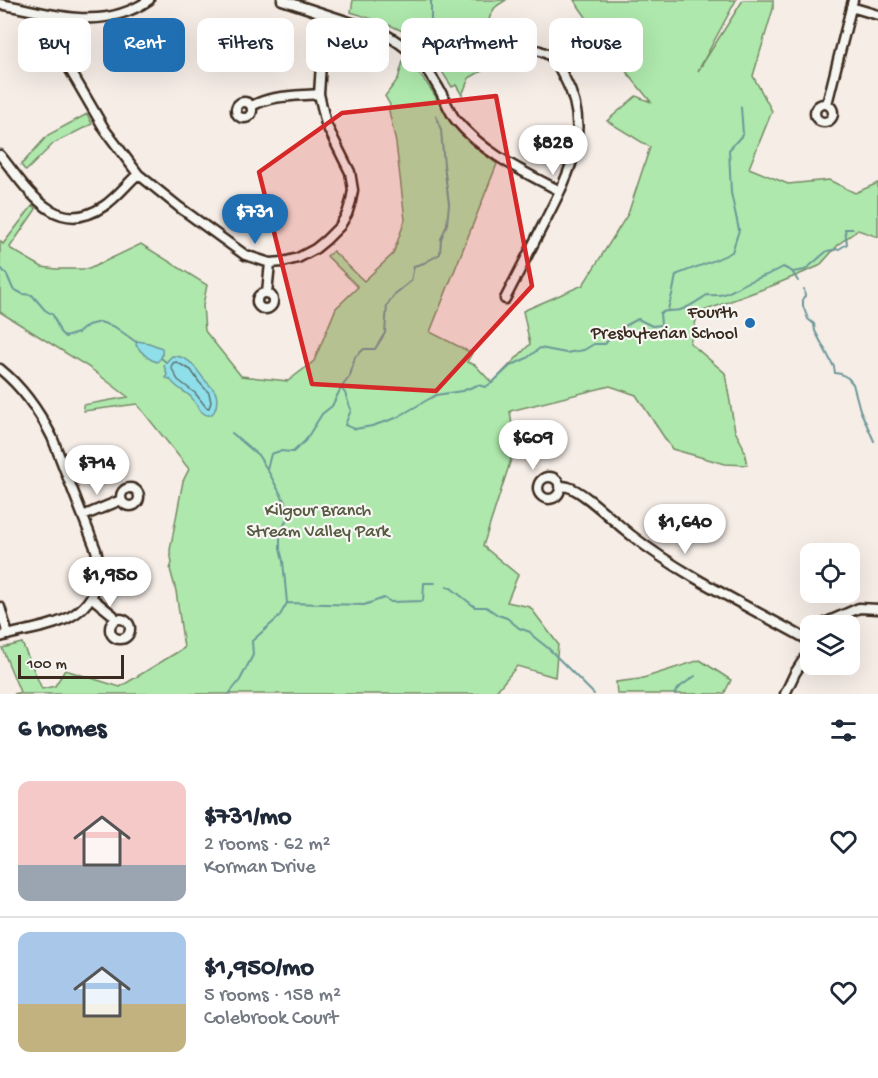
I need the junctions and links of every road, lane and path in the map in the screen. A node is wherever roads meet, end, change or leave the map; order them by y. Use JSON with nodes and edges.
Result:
{"nodes":[{"id":1,"x":149,"y":0,"type":"edge"},
{"id":2,"x":282,"y":0,"type":"edge"},
{"id":3,"x":852,"y":3,"type":"edge"},
{"id":4,"x":0,"y":4,"type":"edge"},
{"id":5,"x":878,"y":15,"type":"edge"},
{"id":6,"x":66,"y":18,"type":"edge"},
{"id":7,"x":91,"y":18,"type":"edge"},
{"id":8,"x":335,"y":18,"type":"edge"},
{"id":9,"x":389,"y":36,"type":"edge"},
{"id":10,"x":537,"y":50,"type":"edge"},
{"id":11,"x":71,"y":72,"type":"edge"},
{"id":12,"x":320,"y":72,"type":"edge"},
{"id":13,"x":319,"y":94,"type":"junction"},
{"id":14,"x":827,"y":104,"type":"dead end"},
{"id":15,"x":252,"y":106,"type":"dead end"},
{"id":16,"x":0,"y":155,"type":"edge"},
{"id":17,"x":138,"y":174,"type":"junction"},
{"id":18,"x":561,"y":191,"type":"junction"},
{"id":19,"x":270,"y":263,"type":"junction"},
{"id":20,"x":267,"y":292,"type":"dead end"},
{"id":21,"x":505,"y":299,"type":"dead end"},
{"id":22,"x":0,"y":369,"type":"edge"},
{"id":23,"x":559,"y":486,"type":"dead end"},
{"id":24,"x":121,"y":500,"type":"dead end"},
{"id":25,"x":83,"y":516,"type":"junction"},
{"id":26,"x":92,"y":598,"type":"junction"},
{"id":27,"x":0,"y":607,"type":"edge"},
{"id":28,"x":878,"y":609,"type":"edge"},
{"id":29,"x":844,"y":615,"type":"edge"},
{"id":30,"x":116,"y":620,"type":"dead end"},
{"id":31,"x":4,"y":636,"type":"edge"},
{"id":32,"x":800,"y":636,"type":"edge"},
{"id":33,"x":800,"y":665,"type":"edge"},
{"id":34,"x":785,"y":694,"type":"edge"}],
"edges":[{"from":1,"to":7,"type":"street"},
{"from":2,"to":8,"type":"street"},
{"from":3,"to":5,"type":"street"},
{"from":3,"to":14,"type":"street"},
{"from":4,"to":6,"type":"street"},
{"from":9,"to":18,"type":"street"},
{"from":10,"to":18,"type":"street"},
{"from":11,"to":17,"type":"street"},
{"from":12,"to":13,"type":"street"},
{"from":13,"to":15,"type":"street"},
{"from":13,"to":19,"type":"street"},
{"from":16,"to":17,"type":"street"},
{"from":17,"to":19,"type":"street"},
{"from":18,"to":21,"type":"street"},
{"from":19,"to":20,"type":"street"},
{"from":22,"to":25,"type":"street"},
{"from":23,"to":32,"type":"street"},
{"from":24,"to":25,"type":"street"},
{"from":25,"to":26,"type":"street"},
{"from":26,"to":30,"type":"street"},
{"from":26,"to":31,"type":"street"},
{"from":27,"to":31,"type":"street"},
{"from":28,"to":29,"type":"street"},
{"from":33,"to":34,"type":"street"}]}
